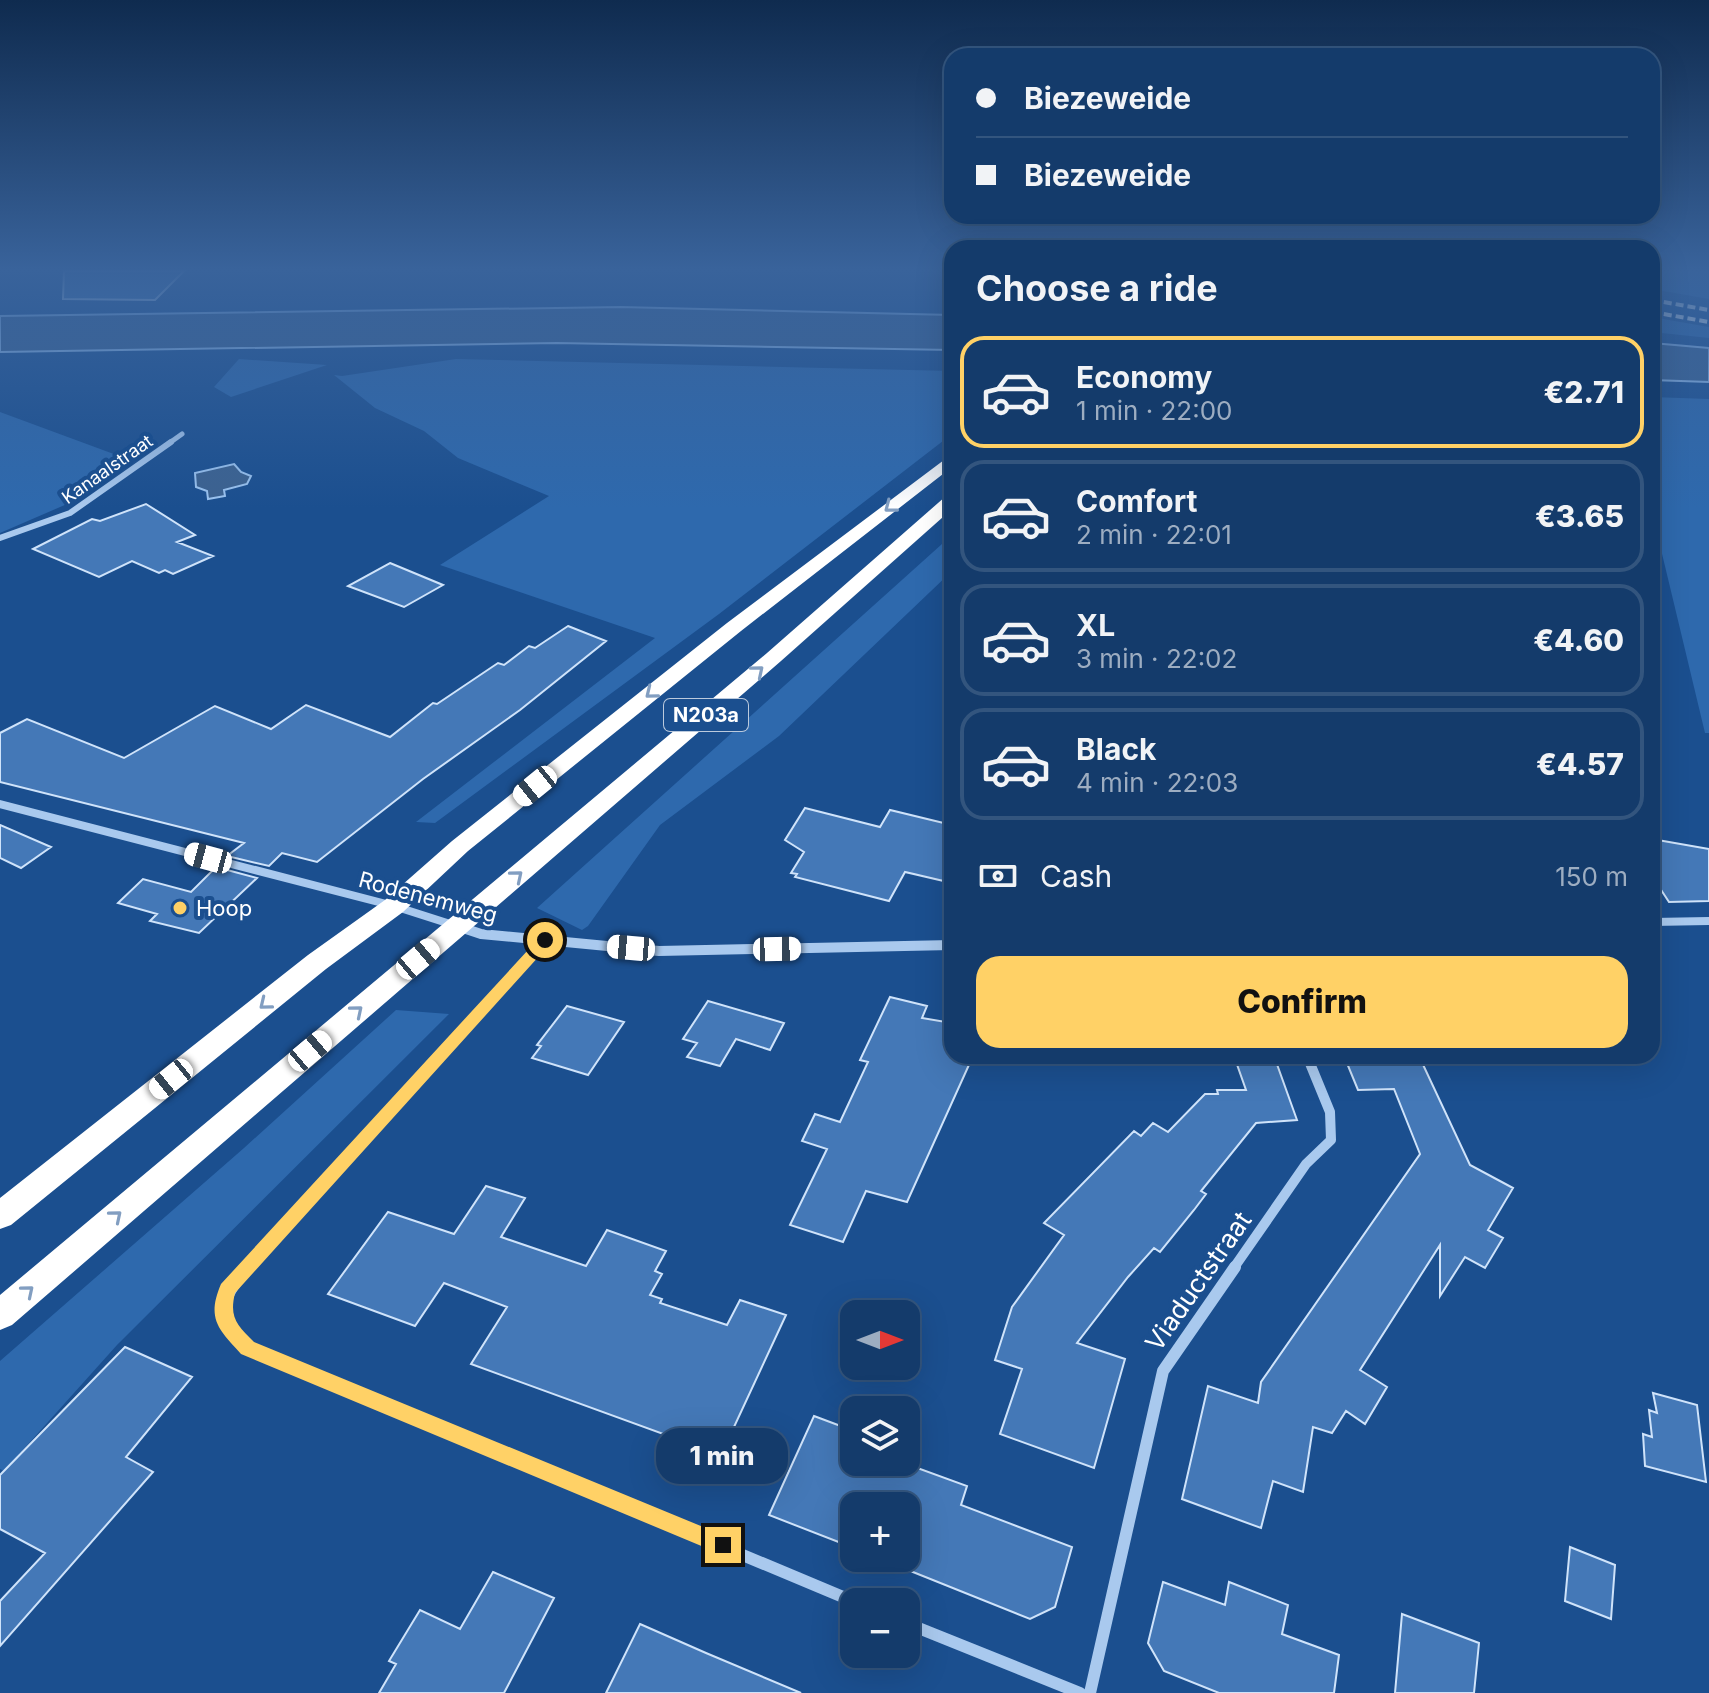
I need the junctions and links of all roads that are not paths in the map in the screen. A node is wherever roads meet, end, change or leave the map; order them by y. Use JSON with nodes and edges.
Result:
{"nodes":[{"id":1,"x":182,"y":434,"type":"dead end"},
{"id":2,"x":944,"y":465,"type":"edge"},
{"id":3,"x":944,"y":507,"type":"edge"},
{"id":4,"x":0,"y":538,"type":"edge"},
{"id":5,"x":0,"y":804,"type":"edge"},
{"id":6,"x":394,"y":906,"type":"junction"},
{"id":7,"x":1709,"y":921,"type":"edge"},
{"id":8,"x":1660,"y":922,"type":"edge"},
{"id":9,"x":457,"y":926,"type":"junction"},
{"id":10,"x":545,"y":940,"type":"junction"},
{"id":11,"x":944,"y":945,"type":"edge"},
{"id":12,"x":1310,"y":1064,"type":"edge"},
{"id":13,"x":0,"y":1216,"type":"edge"},
{"id":14,"x":0,"y":1315,"type":"edge"},
{"id":15,"x":840,"y":1596,"type":"edge"},
{"id":16,"x":920,"y":1629,"type":"edge"},
{"id":17,"x":1080,"y":1693,"type":"edge"},
{"id":18,"x":1090,"y":1693,"type":"edge"}],
"edges":[{"from":1,"to":4,"type":"street","name":"Kanaalstraat"},
{"from":2,"to":6,"type":"highway","number":"N203a","one_way":true},
{"from":9,"to":3,"type":"highway","number":"N203a","one_way":true},
{"from":5,"to":6,"type":"street","name":"Rodenemweg"},
{"from":6,"to":9,"type":"street","name":"Rodenemweg"},
{"from":6,"to":13,"type":"highway","number":"N203a","one_way":true},
{"from":7,"to":8,"type":"street"},
{"from":9,"to":10,"type":"street","name":"Rodenemweg"},
{"from":14,"to":9,"type":"highway","number":"N203a","one_way":true},
{"from":10,"to":11,"type":"street","name":"Rodenemweg"},
{"from":10,"to":15,"type":"street"},
{"from":12,"to":18,"type":"street","name":"Viaductstraat"},
{"from":16,"to":17,"type":"street"}]}
